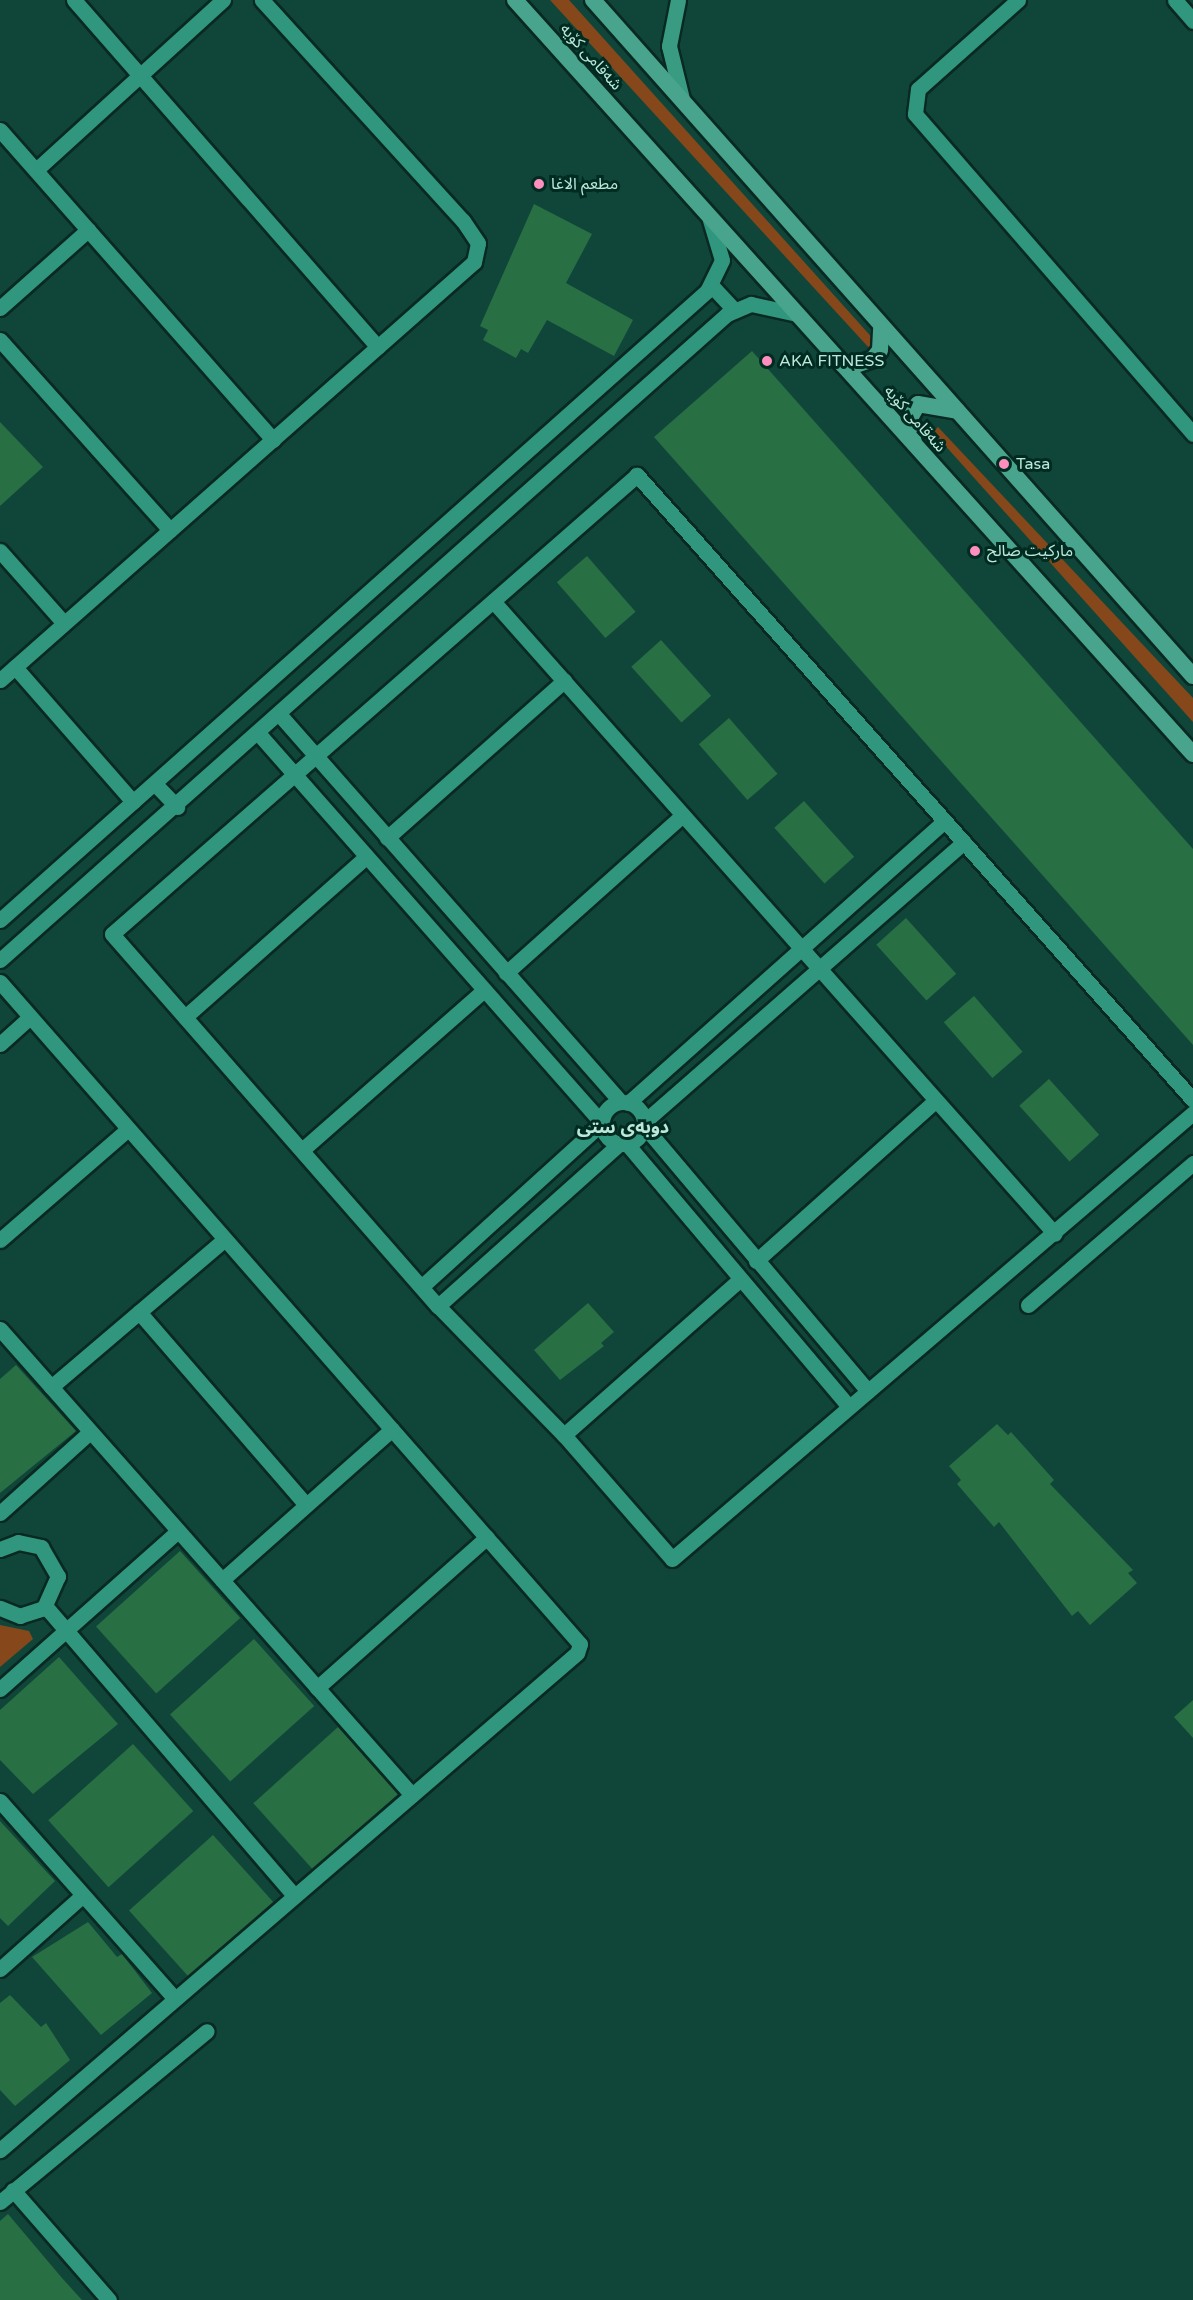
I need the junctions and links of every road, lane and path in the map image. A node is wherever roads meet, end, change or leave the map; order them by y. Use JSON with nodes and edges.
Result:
{"nodes":[{"id":1,"x":74,"y":0,"type":"edge"},
{"id":2,"x":223,"y":0,"type":"edge"},
{"id":3,"x":262,"y":0,"type":"edge"},
{"id":4,"x":515,"y":0,"type":"edge"},
{"id":5,"x":593,"y":0,"type":"edge"},
{"id":6,"x":678,"y":0,"type":"edge"},
{"id":7,"x":1018,"y":0,"type":"edge"},
{"id":8,"x":1174,"y":0,"type":"edge"},
{"id":9,"x":1193,"y":21,"type":"edge"},
{"id":10,"x":139,"y":78,"type":"junction"},
{"id":11,"x":683,"y":102,"type":"junction"},
{"id":12,"x":0,"y":130,"type":"edge"},
{"id":13,"x":36,"y":170,"type":"junction"},
{"id":14,"x":704,"y":207,"type":"junction"},
{"id":15,"x":88,"y":230,"type":"junction"},
{"id":16,"x":712,"y":286,"type":"junction"},
{"id":17,"x":0,"y":309,"type":"edge"},
{"id":18,"x":734,"y":310,"type":"junction"},
{"id":19,"x":805,"y":319,"type":"junction"},
{"id":20,"x":881,"y":328,"type":"junction"},
{"id":21,"x":0,"y":340,"type":"edge"},
{"id":22,"x":378,"y":347,"type":"junction"},
{"id":23,"x":842,"y":364,"type":"junction"},
{"id":24,"x":958,"y":411,"type":"junction"},
{"id":25,"x":1193,"y":434,"type":"edge"},
{"id":26,"x":273,"y":440,"type":"junction"},
{"id":27,"x":915,"y":446,"type":"junction"},
{"id":28,"x":170,"y":530,"type":"junction"},
{"id":29,"x":0,"y":551,"type":"edge"},
{"id":30,"x":493,"y":601,"type":"junction"},
{"id":31,"x":64,"y":623,"type":"junction"},
{"id":32,"x":15,"y":667,"type":"junction"},
{"id":33,"x":1193,"y":676,"type":"edge"},
{"id":34,"x":0,"y":680,"type":"edge"},
{"id":35,"x":564,"y":681,"type":"junction"},
{"id":36,"x":279,"y":714,"type":"junction"},
{"id":37,"x":258,"y":733,"type":"junction"},
{"id":38,"x":1193,"y":754,"type":"edge"},
{"id":39,"x":317,"y":757,"type":"junction"},
{"id":40,"x":296,"y":776,"type":"junction"},
{"id":41,"x":154,"y":784,"type":"junction"},
{"id":42,"x":133,"y":802,"type":"junction"},
{"id":43,"x":177,"y":807,"type":"junction"},
{"id":44,"x":683,"y":814,"type":"junction"},
{"id":45,"x":944,"y":821,"type":"junction"},
{"id":46,"x":387,"y":838,"type":"junction"},
{"id":47,"x":964,"y":842,"type":"junction"},
{"id":48,"x":366,"y":857,"type":"junction"},
{"id":49,"x":424,"y":881,"type":"junction"},
{"id":50,"x":403,"y":900,"type":"junction"},
{"id":51,"x":0,"y":920,"type":"edge"},
{"id":52,"x":802,"y":949,"type":"junction"},
{"id":53,"x":0,"y":960,"type":"edge"},
{"id":54,"x":820,"y":969,"type":"junction"},
{"id":55,"x":506,"y":973,"type":"junction"},
{"id":56,"x":0,"y":982,"type":"edge"},
{"id":57,"x":483,"y":991,"type":"junction"},
{"id":58,"x":30,"y":1017,"type":"junction"},
{"id":59,"x":185,"y":1017,"type":"junction"},
{"id":60,"x":0,"y":1044,"type":"edge"},
{"id":61,"x":936,"y":1100,"type":"junction"},
{"id":62,"x":1193,"y":1100,"type":"edge"},
{"id":63,"x":625,"y":1103,"type":"junction"},
{"id":64,"x":1193,"y":1113,"type":"edge"},
{"id":65,"x":602,"y":1122,"type":"junction"},
{"id":66,"x":644,"y":1124,"type":"junction"},
{"id":67,"x":128,"y":1129,"type":"junction"},
{"id":68,"x":623,"y":1144,"type":"junction"},
{"id":69,"x":302,"y":1150,"type":"junction"},
{"id":70,"x":1193,"y":1163,"type":"edge"},
{"id":71,"x":1055,"y":1234,"type":"junction"},
{"id":72,"x":225,"y":1239,"type":"junction"},
{"id":73,"x":0,"y":1240,"type":"edge"},
{"id":74,"x":756,"y":1261,"type":"junction"},
{"id":75,"x":738,"y":1281,"type":"junction"},
{"id":76,"x":421,"y":1287,"type":"junction"},
{"id":77,"x":1028,"y":1305,"type":"dead end"},
{"id":78,"x":438,"y":1306,"type":"junction"},
{"id":79,"x":139,"y":1312,"type":"junction"},
{"id":80,"x":0,"y":1329,"type":"edge"},
{"id":81,"x":51,"y":1387,"type":"junction"},
{"id":82,"x":868,"y":1391,"type":"junction"},
{"id":83,"x":849,"y":1407,"type":"junction"},
{"id":84,"x":392,"y":1429,"type":"junction"},
{"id":85,"x":90,"y":1432,"type":"junction"},
{"id":86,"x":564,"y":1435,"type":"junction"},
{"id":87,"x":306,"y":1505,"type":"junction"},
{"id":88,"x":0,"y":1514,"type":"edge"},
{"id":89,"x":178,"y":1532,"type":"junction"},
{"id":90,"x":487,"y":1537,"type":"junction"},
{"id":91,"x":0,"y":1549,"type":"edge"},
{"id":92,"x":222,"y":1580,"type":"junction"},
{"id":93,"x":46,"y":1606,"type":"junction"},
{"id":94,"x":0,"y":1608,"type":"edge"},
{"id":95,"x":66,"y":1631,"type":"junction"},
{"id":96,"x":317,"y":1688,"type":"junction"},
{"id":97,"x":0,"y":1689,"type":"edge"},
{"id":98,"x":412,"y":1795,"type":"junction"},
{"id":99,"x":0,"y":1801,"type":"edge"},
{"id":100,"x":83,"y":1895,"type":"junction"},
{"id":101,"x":295,"y":1896,"type":"junction"},
{"id":102,"x":0,"y":1969,"type":"edge"},
{"id":103,"x":175,"y":1999,"type":"junction"},
{"id":104,"x":207,"y":2031,"type":"dead end"},
{"id":105,"x":0,"y":2150,"type":"edge"},
{"id":106,"x":13,"y":2190,"type":"junction"},
{"id":107,"x":0,"y":2202,"type":"edge"},
{"id":108,"x":109,"y":2300,"type":"edge"}],
"edges":[{"from":1,"to":10,"type":"street"},
{"from":2,"to":10,"type":"street"},
{"from":3,"to":22,"type":"street"},
{"from":4,"to":14,"type":"highway","name":"شەقامی کۆیە"},
{"from":5,"to":11,"type":"highway"},
{"from":6,"to":11,"type":"main road"},
{"from":7,"to":25,"type":"street"},
{"from":8,"to":9,"type":"street"},
{"from":10,"to":13,"type":"street"},
{"from":10,"to":22,"type":"street"},
{"from":11,"to":20,"type":"highway"},
{"from":12,"to":13,"type":"street"},
{"from":13,"to":15,"type":"street"},
{"from":14,"to":16,"type":"street"},
{"from":14,"to":19,"type":"highway","name":"شەقامی کۆیە"},
{"from":15,"to":17,"type":"street"},
{"from":15,"to":26,"type":"street"},
{"from":16,"to":18,"type":"street"},
{"from":16,"to":41,"type":"street"},
{"from":18,"to":19,"type":"street"},
{"from":18,"to":36,"type":"street"},
{"from":19,"to":23,"type":"highway","name":"شەقامی کۆیە"},
{"from":20,"to":23,"type":"highway"},
{"from":20,"to":24,"type":"highway"},
{"from":21,"to":28,"type":"street"},
{"from":22,"to":26,"type":"street"},
{"from":23,"to":27,"type":"highway","name":"شەقامی کۆیە"},
{"from":24,"to":27,"type":"highway"},
{"from":24,"to":33,"type":"highway"},
{"from":26,"to":28,"type":"street"},
{"from":27,"to":38,"type":"highway","name":"شەقامی کۆیە"},
{"from":28,"to":31,"type":"street"},
{"from":29,"to":31,"type":"street"},
{"from":30,"to":35,"type":"street"},
{"from":30,"to":39,"type":"street"},
{"from":30,"to":45,"type":"street"},
{"from":31,"to":32,"type":"street"},
{"from":32,"to":34,"type":"street"},
{"from":32,"to":42,"type":"street"},
{"from":35,"to":44,"type":"street"},
{"from":35,"to":46,"type":"street"},
{"from":36,"to":37,"type":"street"},
{"from":36,"to":39,"type":"street"},
{"from":37,"to":40,"type":"street"},
{"from":37,"to":43,"type":"street"},
{"from":39,"to":40,"type":"street"},
{"from":39,"to":46,"type":"street"},
{"from":40,"to":48,"type":"street"},
{"from":40,"to":59,"type":"street"},
{"from":41,"to":42,"type":"street"},
{"from":41,"to":43,"type":"street"},
{"from":42,"to":51,"type":"street"},
{"from":43,"to":53,"type":"street"},
{"from":44,"to":52,"type":"street"},
{"from":44,"to":55,"type":"street"},
{"from":45,"to":47,"type":"street"},
{"from":45,"to":52,"type":"street"},
{"from":46,"to":49,"type":"street"},
{"from":47,"to":54,"type":"street"},
{"from":47,"to":62,"type":"street"},
{"from":48,"to":50,"type":"street"},
{"from":48,"to":59,"type":"street"},
{"from":49,"to":50,"type":"street"},
{"from":49,"to":55,"type":"street"},
{"from":50,"to":57,"type":"street"},
{"from":52,"to":54,"type":"street"},
{"from":52,"to":63,"type":"street"},
{"from":54,"to":61,"type":"street"},
{"from":54,"to":66,"type":"street"},
{"from":55,"to":63,"type":"street"},
{"from":56,"to":58,"type":"street"},
{"from":57,"to":65,"type":"street"},
{"from":57,"to":69,"type":"street"},
{"from":58,"to":60,"type":"street"},
{"from":58,"to":67,"type":"street"},
{"from":59,"to":69,"type":"street"},
{"from":61,"to":71,"type":"street"},
{"from":61,"to":74,"type":"street"},
{"from":63,"to":65,"type":"street"},
{"from":63,"to":66,"type":"street"},
{"from":64,"to":71,"type":"street"},
{"from":65,"to":68,"type":"street"},
{"from":65,"to":76,"type":"street"},
{"from":66,"to":68,"type":"street"},
{"from":66,"to":74,"type":"street"},
{"from":67,"to":72,"type":"street"},
{"from":67,"to":73,"type":"street"},
{"from":68,"to":75,"type":"street"},
{"from":68,"to":78,"type":"street"},
{"from":69,"to":76,"type":"street"},
{"from":70,"to":77,"type":"street"},
{"from":71,"to":82,"type":"street"},
{"from":72,"to":79,"type":"street"},
{"from":72,"to":84,"type":"street"},
{"from":74,"to":82,"type":"street"},
{"from":75,"to":83,"type":"street"},
{"from":75,"to":86,"type":"street"},
{"from":76,"to":78,"type":"street"},
{"from":78,"to":86,"type":"street"},
{"from":79,"to":81,"type":"street"},
{"from":79,"to":87,"type":"street"},
{"from":80,"to":81,"type":"street"},
{"from":81,"to":85,"type":"street"},
{"from":82,"to":83,"type":"street"},
{"from":83,"to":86,"type":"street"},
{"from":84,"to":87,"type":"street"},
{"from":84,"to":90,"type":"street"},
{"from":85,"to":88,"type":"street"},
{"from":85,"to":89,"type":"street"},
{"from":87,"to":92,"type":"street"},
{"from":89,"to":92,"type":"street"},
{"from":89,"to":95,"type":"street"},
{"from":90,"to":96,"type":"street"},
{"from":90,"to":98,"type":"street"},
{"from":91,"to":93,"type":"street"},
{"from":92,"to":96,"type":"street"},
{"from":93,"to":94,"type":"street"},
{"from":93,"to":95,"type":"street"},
{"from":95,"to":97,"type":"street"},
{"from":95,"to":101,"type":"street"},
{"from":96,"to":98,"type":"street"},
{"from":98,"to":101,"type":"street"},
{"from":99,"to":100,"type":"street"},
{"from":100,"to":102,"type":"street"},
{"from":100,"to":103,"type":"street"},
{"from":101,"to":103,"type":"street"},
{"from":103,"to":105,"type":"street"},
{"from":104,"to":106,"type":"street"},
{"from":106,"to":107,"type":"street"},
{"from":106,"to":108,"type":"street"}]}
